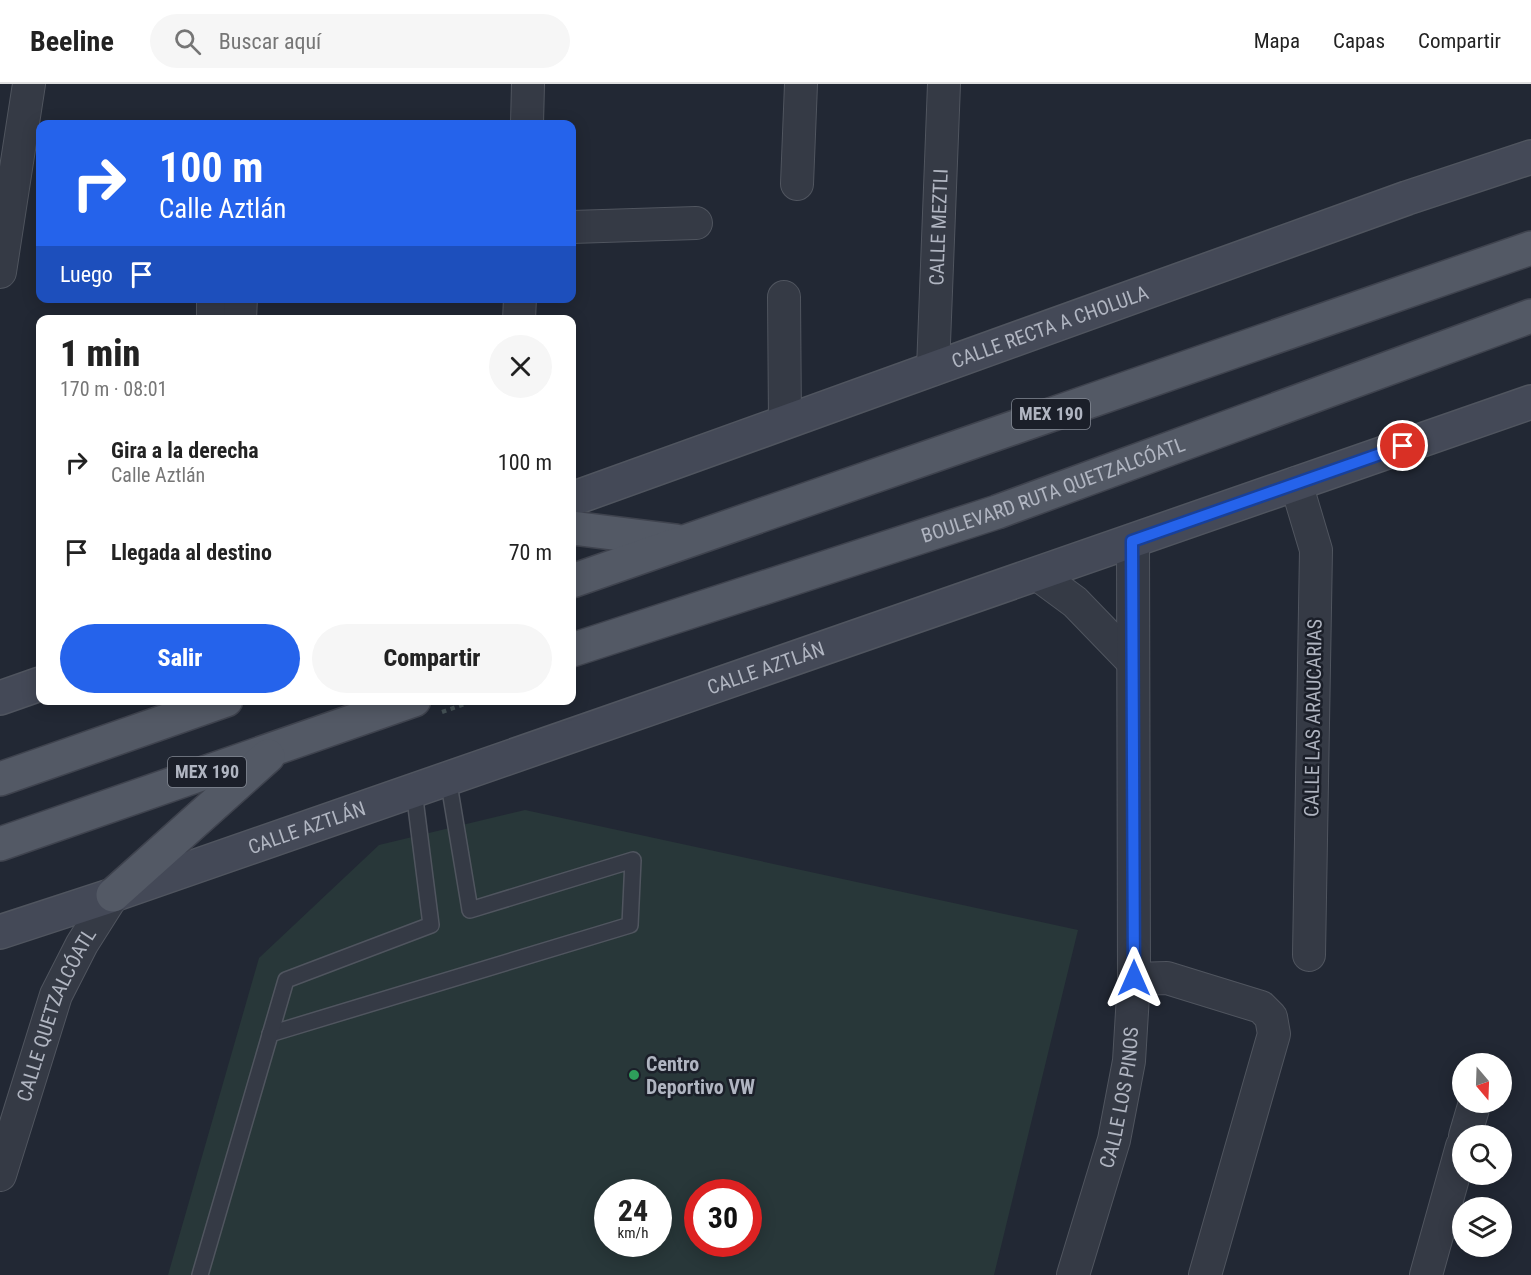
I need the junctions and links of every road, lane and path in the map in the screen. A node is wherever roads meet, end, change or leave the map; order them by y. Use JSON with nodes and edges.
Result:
{"nodes":[{"id":1,"x":29,"y":84,"type":"edge"},
{"id":2,"x":528,"y":84,"type":"edge"},
{"id":3,"x":801,"y":84,"type":"edge"},
{"id":4,"x":944,"y":84,"type":"edge"},
{"id":5,"x":527,"y":120,"type":"edge"},
{"id":6,"x":1531,"y":157,"type":"edge"},
{"id":7,"x":797,"y":184,"type":"dead end"},
{"id":8,"x":696,"y":224,"type":"dead end"},
{"id":9,"x":576,"y":227,"type":"edge"},
{"id":10,"x":1531,"y":248,"type":"edge"},
{"id":11,"x":0,"y":273,"type":"edge"},
{"id":12,"x":784,"y":297,"type":"dead end"},
{"id":13,"x":1531,"y":316,"type":"edge"},
{"id":14,"x":933,"y":369,"type":"junction"},
{"id":15,"x":1531,"y":402,"type":"edge"},
{"id":16,"x":785,"y":422,"type":"junction"},
{"id":17,"x":1296,"y":483,"type":"junction"},
{"id":18,"x":576,"y":498,"type":"edge"},
{"id":19,"x":576,"y":528,"type":"edge"},
{"id":20,"x":1132,"y":541,"type":"junction"},
{"id":21,"x":684,"y":542,"type":"junction"},
{"id":22,"x":1037,"y":574,"type":"junction"},
{"id":23,"x":576,"y":580,"type":"edge"},
{"id":24,"x":576,"y":649,"type":"edge"},
{"id":25,"x":1131,"y":661,"type":"junction"},
{"id":26,"x":36,"y":685,"type":"edge"},
{"id":27,"x":0,"y":698,"type":"edge"},
{"id":28,"x":212,"y":705,"type":"edge"},
{"id":29,"x":427,"y":707,"type":"edge"},
{"id":30,"x":278,"y":747,"type":"junction"},
{"id":31,"x":448,"y":778,"type":"junction"},
{"id":32,"x":0,"y":779,"type":"edge"},
{"id":33,"x":414,"y":791,"type":"junction"},
{"id":34,"x":0,"y":844,"type":"edge"},
{"id":35,"x":113,"y":895,"type":"junction"},
{"id":36,"x":0,"y":932,"type":"edge"},
{"id":37,"x":1310,"y":955,"type":"dead end"},
{"id":38,"x":1134,"y":978,"type":"junction"},
{"id":39,"x":270,"y":1034,"type":"junction"},
{"id":40,"x":0,"y":1175,"type":"edge"},
{"id":41,"x":1452,"y":1182,"type":"edge"},
{"id":42,"x":200,"y":1275,"type":"edge"},
{"id":43,"x":1073,"y":1275,"type":"edge"},
{"id":44,"x":1204,"y":1275,"type":"edge"},
{"id":45,"x":1426,"y":1275,"type":"edge"}],
"edges":[{"from":1,"to":11,"type":"street"},
{"from":2,"to":5,"type":"street"},
{"from":3,"to":7,"type":"street"},
{"from":4,"to":14,"type":"street","name":"CALLE MEZTLI"},
{"from":6,"to":14,"type":"main road","name":"CALLE RECTA A CHOLULA"},
{"from":8,"to":9,"type":"street"},
{"from":10,"to":21,"type":"main road","number":"MEX 190"},
{"from":12,"to":16,"type":"street"},
{"from":13,"to":24,"type":"main road","name":"BOULEVARD RUTA QUETZALCÓATL"},
{"from":14,"to":16,"type":"main road","name":"CALLE RECTA A CHOLULA"},
{"from":15,"to":17,"type":"main road","name":"CALLE AZTLÁN"},
{"from":16,"to":18,"type":"main road","name":"CALLE RECTA A CHOLULA"},
{"from":17,"to":20,"type":"main road","name":"CALLE AZTLÁN"},
{"from":17,"to":37,"type":"street","name":"CALLE LAS ARAUCARIAS"},
{"from":19,"to":21,"type":"main road"},
{"from":20,"to":22,"type":"main road","name":"CALLE AZTLÁN"},
{"from":20,"to":25,"type":"street","name":"CALLE LOS PINOS"},
{"from":21,"to":23,"type":"main road","number":"MEX 190"},
{"from":22,"to":25,"type":"street"},
{"from":22,"to":31,"type":"main road","name":"CALLE AZTLÁN"},
{"from":25,"to":38,"type":"street","name":"CALLE LOS PINOS"},
{"from":26,"to":27,"type":"main road"},
{"from":28,"to":32,"type":"main road"},
{"from":29,"to":30,"type":"main road","number":"MEX 190"},
{"from":30,"to":34,"type":"main road","number":"MEX 190"},
{"from":30,"to":35,"type":"main road"},
{"from":31,"to":33,"type":"main road","name":"CALLE AZTLÁN"},
{"from":31,"to":39,"type":"lane"},
{"from":33,"to":35,"type":"main road","name":"CALLE AZTLÁN"},
{"from":33,"to":39,"type":"lane"},
{"from":35,"to":36,"type":"main road","name":"CALLE AZTLÁN"},
{"from":35,"to":40,"type":"street","name":"CALLE QUETZALCÓATL"},
{"from":38,"to":43,"type":"street","name":"CALLE LOS PINOS"},
{"from":38,"to":44,"type":"street"},
{"from":39,"to":42,"type":"lane"},
{"from":41,"to":45,"type":"street"}]}
